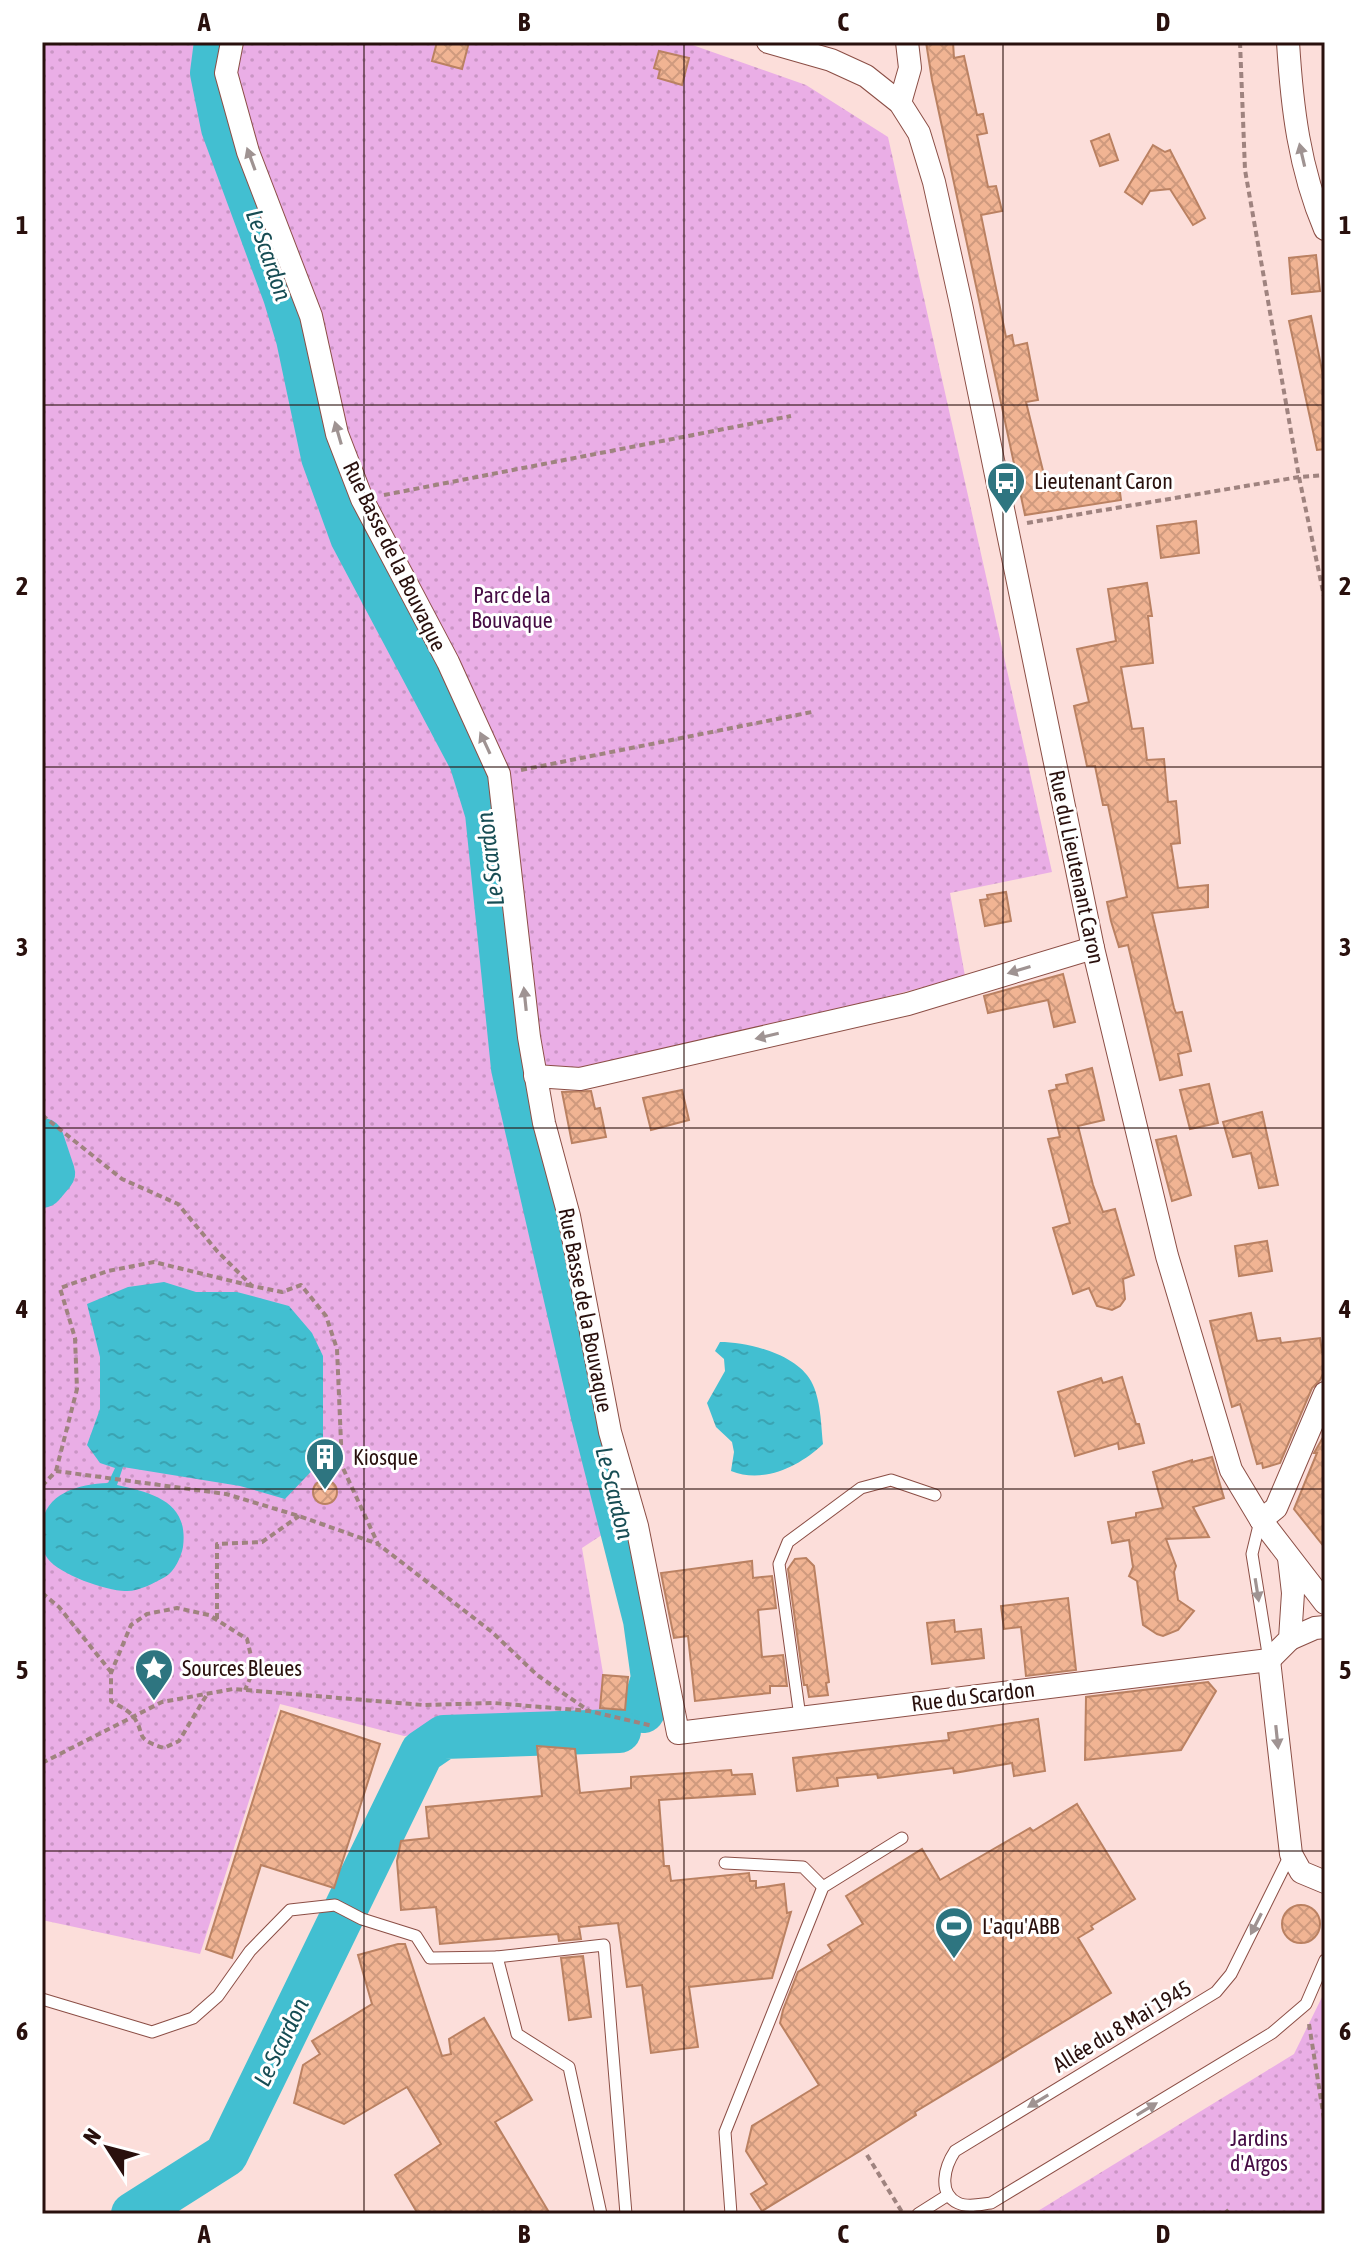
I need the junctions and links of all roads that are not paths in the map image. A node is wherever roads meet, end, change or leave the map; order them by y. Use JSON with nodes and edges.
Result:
{"nodes":[{"id":1,"x":232,"y":42,"type":"edge"},
{"id":2,"x":768,"y":42,"type":"edge"},
{"id":3,"x":907,"y":42,"type":"edge"},
{"id":4,"x":1288,"y":42,"type":"edge"},
{"id":5,"x":900,"y":103,"type":"junction"},
{"id":6,"x":1325,"y":229,"type":"edge"},
{"id":7,"x":1093,"y":948,"type":"junction"},
{"id":8,"x":535,"y":1076,"type":"junction"},
{"id":9,"x":1325,"y":1393,"type":"edge"},
{"id":10,"x":935,"y":1495,"type":"dead end"},
{"id":11,"x":1261,"y":1520,"type":"junction"},
{"id":12,"x":1288,"y":1555,"type":"junction"},
{"id":13,"x":1325,"y":1603,"type":"edge"},
{"id":14,"x":1325,"y":1627,"type":"edge"},
{"id":15,"x":1290,"y":1639,"type":"junction"},
{"id":16,"x":1269,"y":1660,"type":"junction"},
{"id":17,"x":800,"y":1717,"type":"junction"},
{"id":18,"x":678,"y":1733,"type":"joint"},
{"id":19,"x":902,"y":1838,"type":"dead end"},
{"id":20,"x":1291,"y":1854,"type":"junction"},
{"id":21,"x":725,"y":1863,"type":"dead end"},
{"id":22,"x":1325,"y":1882,"type":"edge"},
{"id":23,"x":823,"y":1887,"type":"junction"},
{"id":24,"x":497,"y":1957,"type":"junction"},
{"id":25,"x":1325,"y":1960,"type":"edge"},
{"id":26,"x":42,"y":1999,"type":"edge"},
{"id":27,"x":948,"y":2195,"type":"junction"},
{"id":28,"x":601,"y":2214,"type":"edge"},
{"id":29,"x":626,"y":2214,"type":"edge"},
{"id":30,"x":731,"y":2214,"type":"edge"},
{"id":31,"x":918,"y":2214,"type":"edge"}],
"edges":[{"from":8,"to":1,"type":"street","name":"Rue Basse de la Bouvaque","one_way":true},
{"from":2,"to":5,"type":"street"},
{"from":3,"to":5,"type":"street"},
{"from":6,"to":4,"type":"street","one_way":true},
{"from":5,"to":7,"type":"street","name":"Rue du Lieutenant Caron"},
{"from":7,"to":8,"type":"street","one_way":true},
{"from":7,"to":11,"type":"street","name":"Rue du Lieutenant Caron"},
{"from":8,"to":18,"type":"street","name":"Rue Basse de la Bouvaque"},
{"from":9,"to":11,"type":"street"},
{"from":10,"to":17,"type":"lane"},
{"from":11,"to":12,"type":"street","name":"Rue du Lieutenant Caron"},
{"from":11,"to":16,"type":"lane","one_way":true},
{"from":12,"to":13,"type":"street","name":"Rue du Lieutenant Caron"},
{"from":12,"to":15,"type":"street"},
{"from":14,"to":15,"type":"street"},
{"from":15,"to":16,"type":"street"},
{"from":16,"to":17,"type":"street","name":"Rue du Scardon"},
{"from":16,"to":20,"type":"street","one_way":true},
{"from":17,"to":18,"type":"street","name":"Rue du Scardon"},
{"from":19,"to":23,"type":"lane"},
{"from":20,"to":22,"type":"street"},
{"from":20,"to":27,"type":"lane","name":"Allée du 8 Mai 1945","one_way":true},
{"from":21,"to":23,"type":"lane"},
{"from":23,"to":30,"type":"lane"},
{"from":24,"to":26,"type":"lane"},
{"from":24,"to":28,"type":"lane"},
{"from":24,"to":29,"type":"lane"},
{"from":27,"to":25,"type":"lane","one_way":true},
{"from":27,"to":31,"type":"lane"}]}
